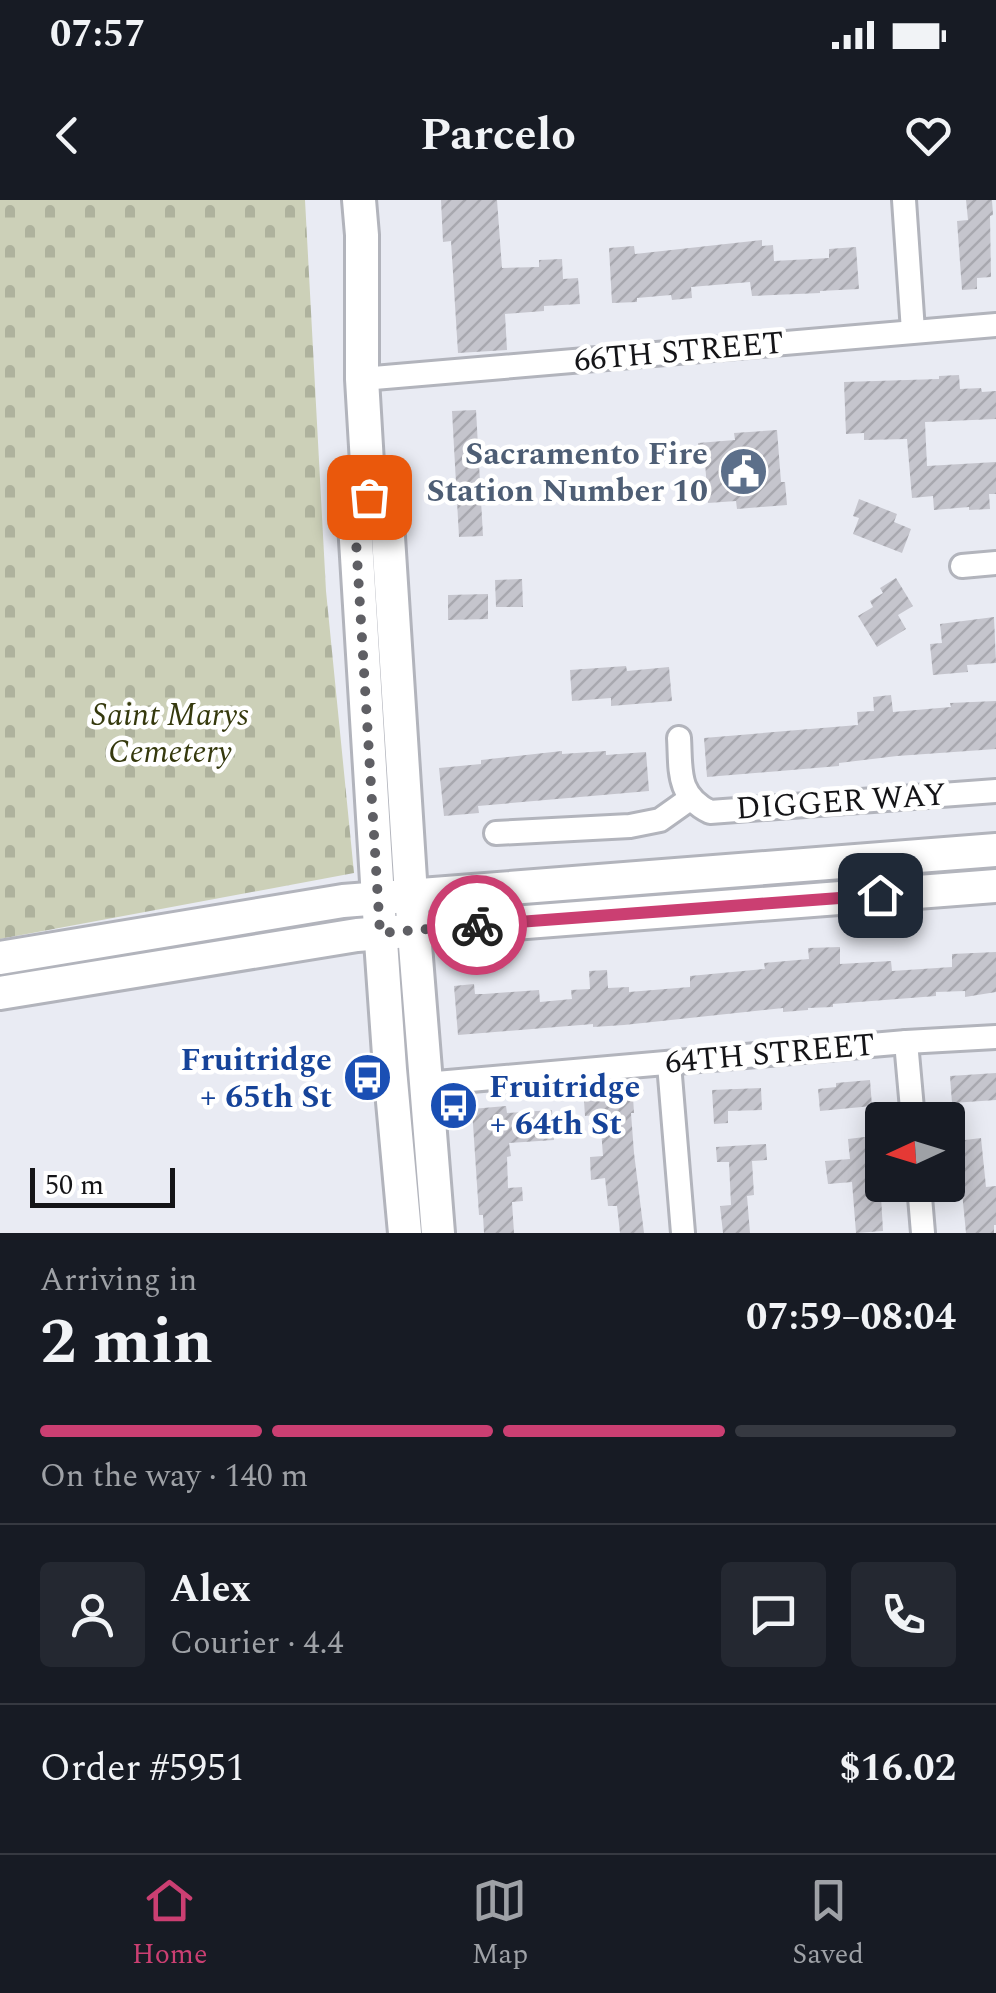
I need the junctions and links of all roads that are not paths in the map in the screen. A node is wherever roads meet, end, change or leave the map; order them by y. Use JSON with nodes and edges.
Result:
{"nodes":[{"id":1,"x":359,"y":200,"type":"edge"},
{"id":2,"x":904,"y":200,"type":"edge"},
{"id":3,"x":996,"y":325,"type":"edge"},
{"id":4,"x":914,"y":331,"type":"junction"},
{"id":5,"x":362,"y":379,"type":"junction"},
{"id":6,"x":369,"y":497,"type":"junction"},
{"id":7,"x":996,"y":563,"type":"edge"},
{"id":8,"x":962,"y":566,"type":"dead end"},
{"id":9,"x":679,"y":738,"type":"dead end"},
{"id":10,"x":996,"y":792,"type":"edge"},
{"id":11,"x":691,"y":798,"type":"junction"},
{"id":12,"x":496,"y":832,"type":"dead end"},
{"id":13,"x":996,"y":850,"type":"edge"},
{"id":14,"x":996,"y":886,"type":"edge"},
{"id":15,"x":411,"y":894,"type":"junction"},
{"id":16,"x":378,"y":898,"type":"junction"},
{"id":17,"x":414,"y":930,"type":"junction"},
{"id":18,"x":380,"y":933,"type":"junction"},
{"id":19,"x":0,"y":958,"type":"edge"},
{"id":20,"x":0,"y":994,"type":"edge"},
{"id":21,"x":996,"y":1036,"type":"edge"},
{"id":22,"x":906,"y":1042,"type":"junction"},
{"id":23,"x":669,"y":1064,"type":"junction"},
{"id":24,"x":425,"y":1084,"type":"junction"},
{"id":25,"x":911,"y":1102,"type":"edge"},
{"id":26,"x":920,"y":1202,"type":"edge"},
{"id":27,"x":406,"y":1233,"type":"edge"},
{"id":28,"x":438,"y":1233,"type":"edge"},
{"id":29,"x":684,"y":1233,"type":"edge"},
{"id":30,"x":923,"y":1233,"type":"edge"}],
"edges":[{"from":1,"to":5,"type":"main road"},
{"from":2,"to":4,"type":"street"},
{"from":3,"to":4,"type":"street","name":"66TH STREET"},
{"from":4,"to":5,"type":"street","name":"66TH STREET"},
{"from":5,"to":6,"type":"main road"},
{"from":6,"to":15,"type":"main road"},
{"from":6,"to":16,"type":"main road"},
{"from":7,"to":8,"type":"street"},
{"from":9,"to":11,"type":"street","name":"DIGGER WAY"},
{"from":10,"to":11,"type":"street","name":"DIGGER WAY"},
{"from":11,"to":12,"type":"street","name":"DIGGER WAY"},
{"from":13,"to":15,"type":"main road"},
{"from":14,"to":17,"type":"main road"},
{"from":15,"to":16,"type":"main road"},
{"from":15,"to":17,"type":"main road"},
{"from":16,"to":18,"type":"main road"},
{"from":16,"to":19,"type":"main road"},
{"from":17,"to":18,"type":"main road"},
{"from":17,"to":24,"type":"main road"},
{"from":18,"to":20,"type":"main road"},
{"from":18,"to":27,"type":"main road"},
{"from":21,"to":22,"type":"street","name":"64TH STREET"},
{"from":22,"to":23,"type":"street","name":"64TH STREET"},
{"from":22,"to":25,"type":"street"},
{"from":23,"to":24,"type":"street","name":"64TH STREET"},
{"from":23,"to":29,"type":"street"},
{"from":24,"to":28,"type":"main road"},
{"from":26,"to":30,"type":"street"}]}
